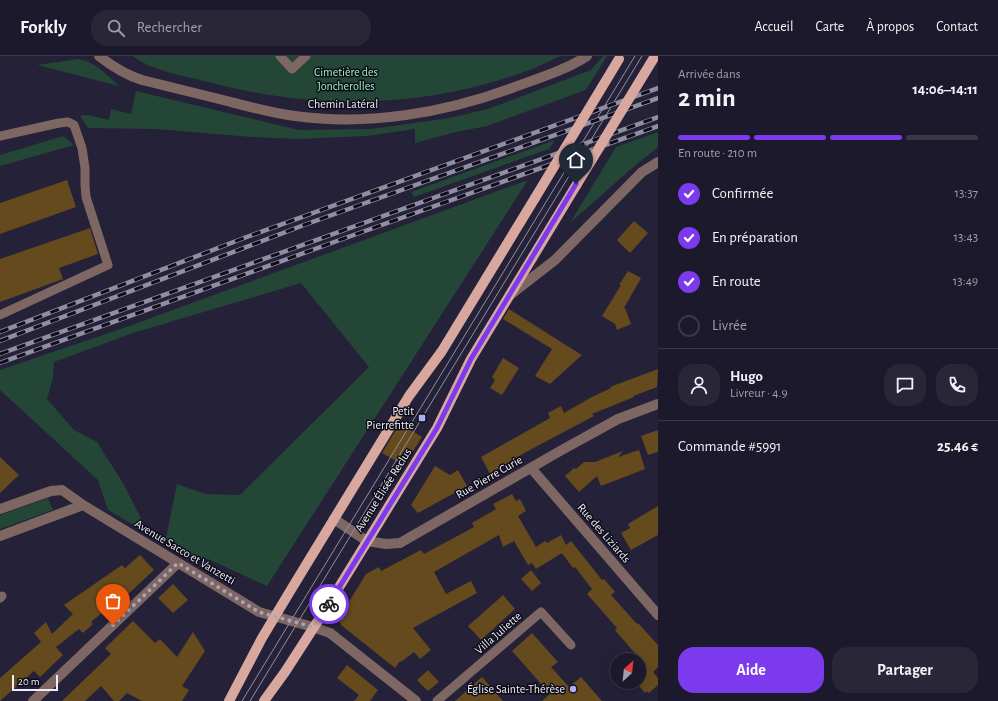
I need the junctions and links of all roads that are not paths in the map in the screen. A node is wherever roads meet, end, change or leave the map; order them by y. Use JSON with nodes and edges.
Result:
{"nodes":[{"id":1,"x":99,"y":56,"type":"edge"},
{"id":2,"x":280,"y":56,"type":"edge"},
{"id":3,"x":306,"y":56,"type":"edge"},
{"id":4,"x":587,"y":56,"type":"edge"},
{"id":5,"x":655,"y":56,"type":"edge"},
{"id":6,"x":621,"y":58,"type":"edge"},
{"id":7,"x":0,"y":136,"type":"edge"},
{"id":8,"x":658,"y":162,"type":"edge"},
{"id":9,"x":509,"y":297,"type":"junction"},
{"id":10,"x":0,"y":315,"type":"edge"},
{"id":11,"x":658,"y":404,"type":"edge"},
{"id":12,"x":531,"y":468,"type":"junction"},
{"id":13,"x":83,"y":505,"type":"junction"},
{"id":14,"x":0,"y":509,"type":"edge"},
{"id":15,"x":334,"y":519,"type":"junction"},
{"id":16,"x":0,"y":536,"type":"edge"},
{"id":17,"x":367,"y":541,"type":"junction"},
{"id":18,"x":178,"y":563,"type":"junction"},
{"id":19,"x":658,"y":615,"type":"edge"},
{"id":20,"x":275,"y":617,"type":"junction"},
{"id":21,"x":313,"y":627,"type":"junction"},
{"id":22,"x":571,"y":645,"type":"dead end"},
{"id":23,"x":33,"y":701,"type":"edge"},
{"id":24,"x":229,"y":701,"type":"edge"},
{"id":25,"x":264,"y":701,"type":"edge"},
{"id":26,"x":416,"y":701,"type":"edge"},
{"id":27,"x":437,"y":701,"type":"edge"}],
"edges":[{"from":1,"to":4,"type":"street","name":"Chemin Latéral"},
{"from":2,"to":3,"type":"lane"},
{"from":5,"to":9,"type":"main road","name":"Avenue Élisée Reclus","bridge":true},
{"from":6,"to":15,"type":"main road","bridge":true},
{"from":7,"to":10,"type":"lane"},
{"from":8,"to":9,"type":"street"},
{"from":9,"to":17,"type":"main road","name":"Avenue Élisée Reclus"},
{"from":11,"to":12,"type":"street","name":"Rue Pierre Curie"},
{"from":12,"to":17,"type":"street","name":"Rue Pierre Curie"},
{"from":12,"to":19,"type":"street","name":"Rue des Liziards"},
{"from":13,"to":14,"type":"street","name":"Avenue Sacco et Vanzetti"},
{"from":13,"to":16,"type":"street"},
{"from":13,"to":18,"type":"street","name":"Avenue Sacco et Vanzetti"},
{"from":15,"to":17,"type":"street","name":"Rue Pierre Curie"},
{"from":15,"to":20,"type":"main road"},
{"from":17,"to":21,"type":"main road","name":"Avenue Élisée Reclus"},
{"from":18,"to":20,"type":"street","name":"Avenue Sacco et Vanzetti"},
{"from":18,"to":23,"type":"street"},
{"from":20,"to":21,"type":"street","name":"Avenue Sacco et Vanzetti"},
{"from":20,"to":24,"type":"main road"},
{"from":21,"to":25,"type":"main road","name":"Avenue Élisée Reclus"},
{"from":21,"to":26,"type":"street","name":"Avenue Sacco et Vanzetti"},
{"from":22,"to":27,"type":"lane","name":"Villa Juliette"}]}
